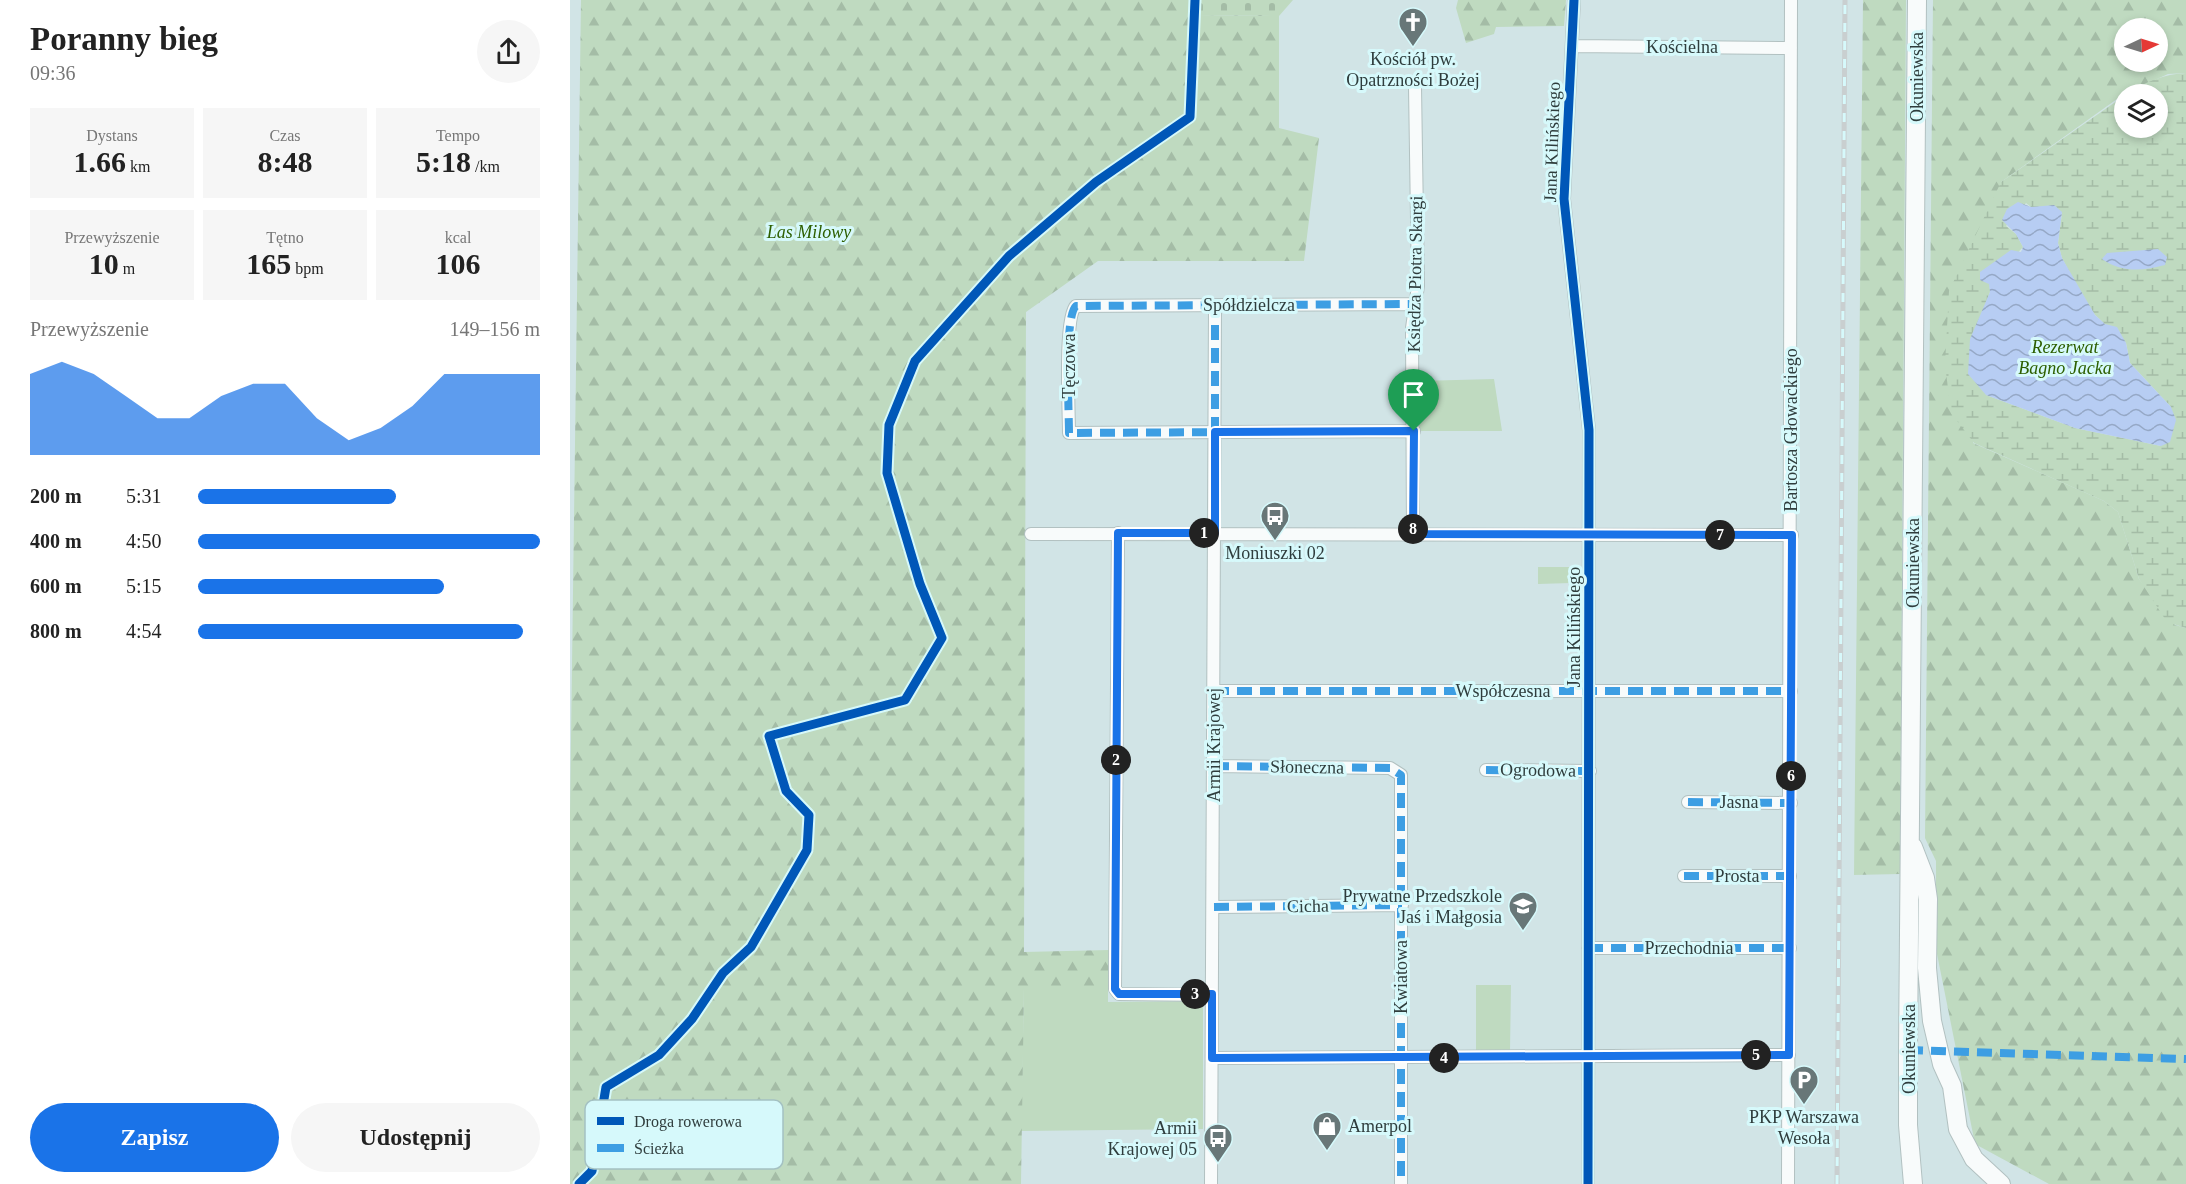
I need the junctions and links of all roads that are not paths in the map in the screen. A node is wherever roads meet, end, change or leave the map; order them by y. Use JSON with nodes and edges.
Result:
{"nodes":[{"id":1,"x":1574,"y":0,"type":"edge"},
{"id":2,"x":1791,"y":0,"type":"edge"},
{"id":3,"x":1917,"y":0,"type":"edge"},
{"id":4,"x":1572,"y":46,"type":"junction"},
{"id":5,"x":1791,"y":48,"type":"junction"},
{"id":6,"x":1415,"y":86,"type":"dead end"},
{"id":7,"x":1416,"y":304,"type":"junction"},
{"id":8,"x":1081,"y":305,"type":"joint"},
{"id":9,"x":1215,"y":306,"type":"junction"},
{"id":10,"x":1414,"y":431,"type":"junction"},
{"id":11,"x":1215,"y":432,"type":"junction"},
{"id":12,"x":1118,"y":533,"type":"junction"},
{"id":13,"x":1215,"y":533,"type":"junction"},
{"id":14,"x":1031,"y":534,"type":"dead end"},
{"id":15,"x":1413,"y":534,"type":"junction"},
{"id":16,"x":1590,"y":535,"type":"junction"},
{"id":17,"x":1792,"y":535,"type":"junction"},
{"id":18,"x":1214,"y":691,"type":"junction"},
{"id":19,"x":1590,"y":691,"type":"junction"},
{"id":20,"x":1791,"y":691,"type":"junction"},
{"id":21,"x":1214,"y":766,"type":"junction"},
{"id":22,"x":1486,"y":770,"type":"dead end"},
{"id":23,"x":1590,"y":771,"type":"junction"},
{"id":24,"x":1399,"y":772,"type":"joint"},
{"id":25,"x":1688,"y":802,"type":"dead end"},
{"id":26,"x":1791,"y":803,"type":"junction"},
{"id":27,"x":1910,"y":842,"type":"junction"},
{"id":28,"x":1684,"y":876,"type":"dead end"},
{"id":29,"x":1790,"y":876,"type":"junction"},
{"id":30,"x":1402,"y":905,"type":"junction"},
{"id":31,"x":1214,"y":907,"type":"junction"},
{"id":32,"x":1588,"y":948,"type":"junction"},
{"id":33,"x":1790,"y":948,"type":"junction"},
{"id":34,"x":1212,"y":994,"type":"junction"},
{"id":35,"x":1789,"y":1055,"type":"junction"},
{"id":36,"x":1589,"y":1056,"type":"junction"},
{"id":37,"x":1212,"y":1058,"type":"junction"},
{"id":38,"x":1401,"y":1058,"type":"junction"},
{"id":39,"x":1908,"y":1125,"type":"junction"},
{"id":40,"x":1211,"y":1184,"type":"edge"},
{"id":41,"x":1401,"y":1184,"type":"edge"},
{"id":42,"x":1588,"y":1184,"type":"edge"},
{"id":43,"x":1788,"y":1184,"type":"edge"},
{"id":44,"x":1900,"y":1184,"type":"edge"},
{"id":45,"x":1913,"y":1184,"type":"edge"},
{"id":46,"x":2001,"y":1184,"type":"edge"}],
"edges":[{"from":1,"to":4,"type":"street","name":"Jana Kilińskiego"},
{"from":2,"to":5,"type":"street","name":"Bartosza Głowackiego"},
{"from":3,"to":27,"type":"main road","name":"Okuniewska"},
{"from":4,"to":5,"type":"street","name":"Kościelna"},
{"from":4,"to":16,"type":"street","name":"Jana Kilińskiego"},
{"from":5,"to":17,"type":"street","name":"Bartosza Głowackiego"},
{"from":6,"to":7,"type":"street","name":"Księdza Piotra Skargi"},
{"from":7,"to":9,"type":"street","name":"Spółdzielcza"},
{"from":7,"to":10,"type":"street","name":"Księdza Piotra Skargi"},
{"from":8,"to":9,"type":"street","name":"Spółdzielcza"},
{"from":8,"to":11,"type":"street","name":"Tęczowa"},
{"from":9,"to":11,"type":"street","name":"Armii Krajowej"},
{"from":10,"to":11,"type":"street"},
{"from":10,"to":15,"type":"street","name":"Księdza Piotra Skargi"},
{"from":11,"to":13,"type":"street","name":"Armii Krajowej"},
{"from":12,"to":13,"type":"street"},
{"from":12,"to":14,"type":"street"},
{"from":12,"to":34,"type":"street"},
{"from":13,"to":15,"type":"street"},
{"from":13,"to":18,"type":"street","name":"Armii Krajowej"},
{"from":15,"to":16,"type":"street"},
{"from":16,"to":17,"type":"street"},
{"from":16,"to":19,"type":"street","name":"Jana Kilińskiego"},
{"from":17,"to":20,"type":"street","name":"Bartosza Głowackiego"},
{"from":18,"to":19,"type":"street","name":"Współczesna"},
{"from":18,"to":21,"type":"street","name":"Armii Krajowej"},
{"from":19,"to":20,"type":"street","name":"Współczesna"},
{"from":19,"to":23,"type":"street","name":"Jana Kilińskiego"},
{"from":20,"to":26,"type":"street","name":"Bartosza Głowackiego"},
{"from":21,"to":24,"type":"street","name":"Słoneczna"},
{"from":21,"to":31,"type":"street","name":"Armii Krajowej"},
{"from":22,"to":23,"type":"street","name":"Ogrodowa"},
{"from":23,"to":32,"type":"street","name":"Jana Kilińskiego"},
{"from":24,"to":30,"type":"street","name":"Kwiatowa"},
{"from":25,"to":26,"type":"street","name":"Jasna"},
{"from":26,"to":29,"type":"street","name":"Bartosza Głowackiego"},
{"from":27,"to":39,"type":"main road","name":"Okuniewska"},
{"from":27,"to":46,"type":"main road"},
{"from":28,"to":29,"type":"street","name":"Prosta"},
{"from":29,"to":33,"type":"street","name":"Bartosza Głowackiego"},
{"from":30,"to":31,"type":"street","name":"Cicha"},
{"from":30,"to":38,"type":"street","name":"Kwiatowa"},
{"from":31,"to":34,"type":"street","name":"Armii Krajowej"},
{"from":32,"to":33,"type":"street","name":"Przechodnia"},
{"from":32,"to":36,"type":"street","name":"Jana Kilińskiego"},
{"from":33,"to":35,"type":"street","name":"Bartosza Głowackiego"},
{"from":34,"to":37,"type":"street","name":"Armii Krajowej"},
{"from":35,"to":36,"type":"street"},
{"from":35,"to":43,"type":"street","name":"Bartosza Głowackiego"},
{"from":36,"to":38,"type":"street"},
{"from":36,"to":42,"type":"street","name":"Jana Kilińskiego"},
{"from":37,"to":38,"type":"street"},
{"from":37,"to":40,"type":"street","name":"Armii Krajowej"},
{"from":38,"to":41,"type":"street","name":"Kwiatowa"},
{"from":39,"to":44,"type":"main road","name":"Okuniewska"},
{"from":39,"to":45,"type":"main road","name":"Okuniewska"}]}
